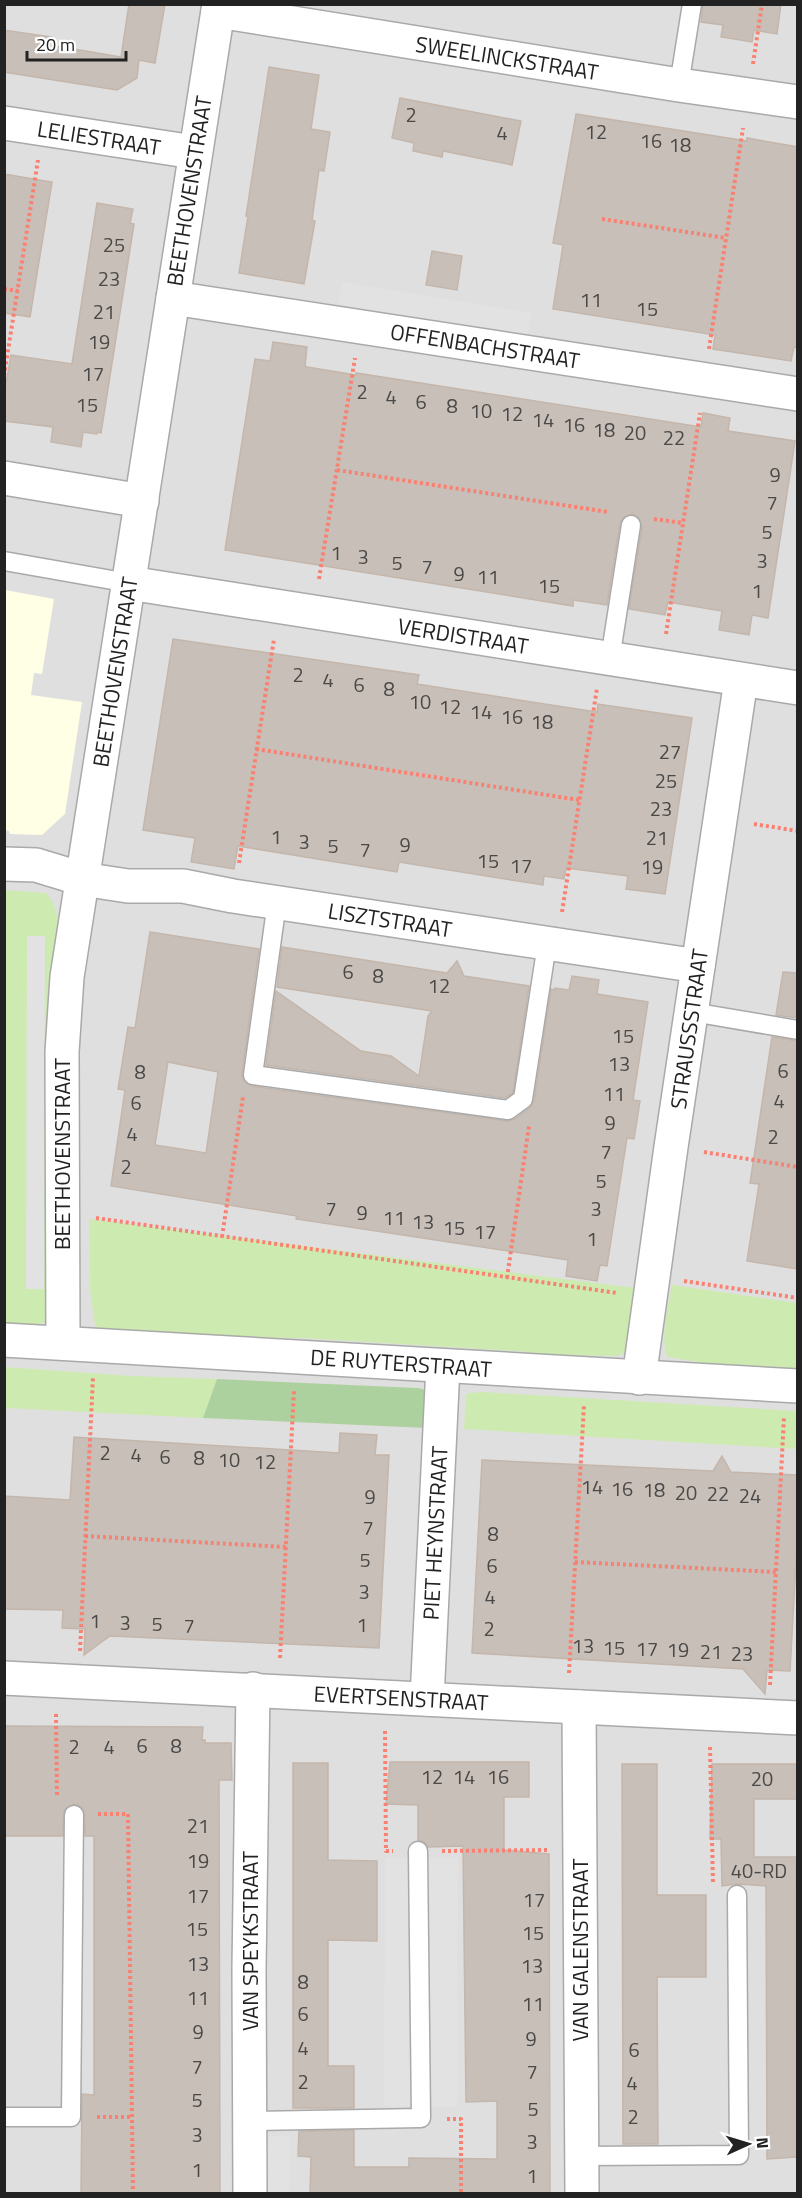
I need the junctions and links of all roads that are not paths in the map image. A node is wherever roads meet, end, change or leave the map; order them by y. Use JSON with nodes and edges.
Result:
{"nodes":[{"id":1,"x":692,"y":4,"type":"edge"},
{"id":2,"x":218,"y":8,"type":"edge"},
{"id":3,"x":679,"y":85,"type":"junction"},
{"id":4,"x":798,"y":102,"type":"edge"},
{"id":5,"x":4,"y":123,"type":"edge"},
{"id":6,"x":195,"y":152,"type":"junction"},
{"id":7,"x":173,"y":297,"type":"junction"},
{"id":8,"x":798,"y":394,"type":"edge"},
{"id":9,"x":4,"y":478,"type":"edge"},
{"id":10,"x":142,"y":501,"type":"junction"},
{"id":11,"x":631,"y":525,"type":"dead end"},
{"id":12,"x":4,"y":561,"type":"edge"},
{"id":13,"x":129,"y":583,"type":"junction"},
{"id":14,"x":606,"y":658,"type":"junction"},
{"id":15,"x":741,"y":680,"type":"junction"},
{"id":16,"x":798,"y":688,"type":"edge"},
{"id":17,"x":4,"y":864,"type":"edge"},
{"id":18,"x":82,"y":879,"type":"junction"},
{"id":19,"x":277,"y":902,"type":"junction"},
{"id":20,"x":552,"y":944,"type":"junction"},
{"id":21,"x":698,"y":966,"type":"junction"},
{"id":22,"x":692,"y":1012,"type":"junction"},
{"id":23,"x":798,"y":1030,"type":"edge"},
{"id":24,"x":4,"y":1340,"type":"edge"},
{"id":25,"x":79,"y":1344,"type":"junction"},
{"id":26,"x":443,"y":1366,"type":"junction"},
{"id":27,"x":639,"y":1378,"type":"junction"},
{"id":28,"x":792,"y":1386,"type":"edge"},
{"id":29,"x":4,"y":1678,"type":"edge"},
{"id":30,"x":266,"y":1690,"type":"junction"},
{"id":31,"x":426,"y":1699,"type":"junction"},
{"id":32,"x":573,"y":1707,"type":"junction"},
{"id":33,"x":783,"y":1717,"type":"edge"},
{"id":34,"x":74,"y":1815,"type":"road end"},
{"id":35,"x":418,"y":1851,"type":"road end"},
{"id":36,"x":737,"y":1895,"type":"road end"},
{"id":37,"x":4,"y":2117,"type":"edge"},
{"id":38,"x":250,"y":2121,"type":"junction"},
{"id":39,"x":582,"y":2156,"type":"junction"},
{"id":40,"x":250,"y":2193,"type":"edge"},
{"id":41,"x":582,"y":2193,"type":"edge"}],
"edges":[{"from":1,"to":3,"type":"lane"},
{"from":2,"to":3,"type":"street","name":"SWEELINCKSTRAAT"},
{"from":2,"to":6,"type":"street","name":"BEETHOVENSTRAAT"},
{"from":3,"to":4,"type":"street","name":"SWEELINCKSTRAAT"},
{"from":5,"to":6,"type":"street","name":"LELIESTRAAT"},
{"from":6,"to":7,"type":"street","name":"BEETHOVENSTRAAT"},
{"from":7,"to":8,"type":"street","name":"OFFENBACHSTRAAT"},
{"from":7,"to":10,"type":"street","name":"BEETHOVENSTRAAT"},
{"from":9,"to":10,"type":"street"},
{"from":10,"to":13,"type":"street","name":"BEETHOVENSTRAAT"},
{"from":11,"to":14,"type":"lane"},
{"from":12,"to":13,"type":"lane"},
{"from":13,"to":14,"type":"street","name":"VERDISTRAAT"},
{"from":13,"to":18,"type":"street","name":"BEETHOVENSTRAAT"},
{"from":14,"to":15,"type":"street","name":"VERDISTRAAT"},
{"from":15,"to":16,"type":"street","name":"VERDISTRAAT"},
{"from":15,"to":21,"type":"street","name":"STRAUSSSTRAAT"},
{"from":17,"to":18,"type":"street","name":"LISZTSTRAAT"},
{"from":18,"to":19,"type":"street","name":"LISZTSTRAAT"},
{"from":18,"to":25,"type":"street","name":"BEETHOVENSTRAAT"},
{"from":19,"to":20,"type":"street","name":"LISZTSTRAAT"},
{"from":19,"to":20,"type":"lane"},
{"from":20,"to":21,"type":"street","name":"LISZTSTRAAT"},
{"from":21,"to":22,"type":"street","name":"STRAUSSSTRAAT"},
{"from":22,"to":23,"type":"lane"},
{"from":22,"to":27,"type":"street","name":"STRAUSSSTRAAT"},
{"from":24,"to":25,"type":"street","name":"DE RUYTERSTRAAT"},
{"from":25,"to":26,"type":"street","name":"DE RUYTERSTRAAT"},
{"from":26,"to":27,"type":"street","name":"DE RUYTERSTRAAT"},
{"from":26,"to":31,"type":"street","name":"PIET HEYNSTRAAT"},
{"from":27,"to":28,"type":"street","name":"DE RUYTERSTRAAT"},
{"from":29,"to":30,"type":"street","name":"EVERTSENSTRAAT"},
{"from":30,"to":31,"type":"street","name":"EVERTSENSTRAAT"},
{"from":30,"to":38,"type":"street","name":"VAN SPEYKSTRAAT"},
{"from":31,"to":32,"type":"street","name":"EVERTSENSTRAAT"},
{"from":32,"to":33,"type":"street","name":"EVERTSENSTRAAT"},
{"from":32,"to":39,"type":"street","name":"VAN GALENSTRAAT"},
{"from":34,"to":37,"type":"lane"},
{"from":35,"to":38,"type":"lane"},
{"from":36,"to":39,"type":"lane"},
{"from":38,"to":40,"type":"street","name":"VAN SPEYKSTRAAT"},
{"from":39,"to":41,"type":"street","name":"VAN GALENSTRAAT"}]}
